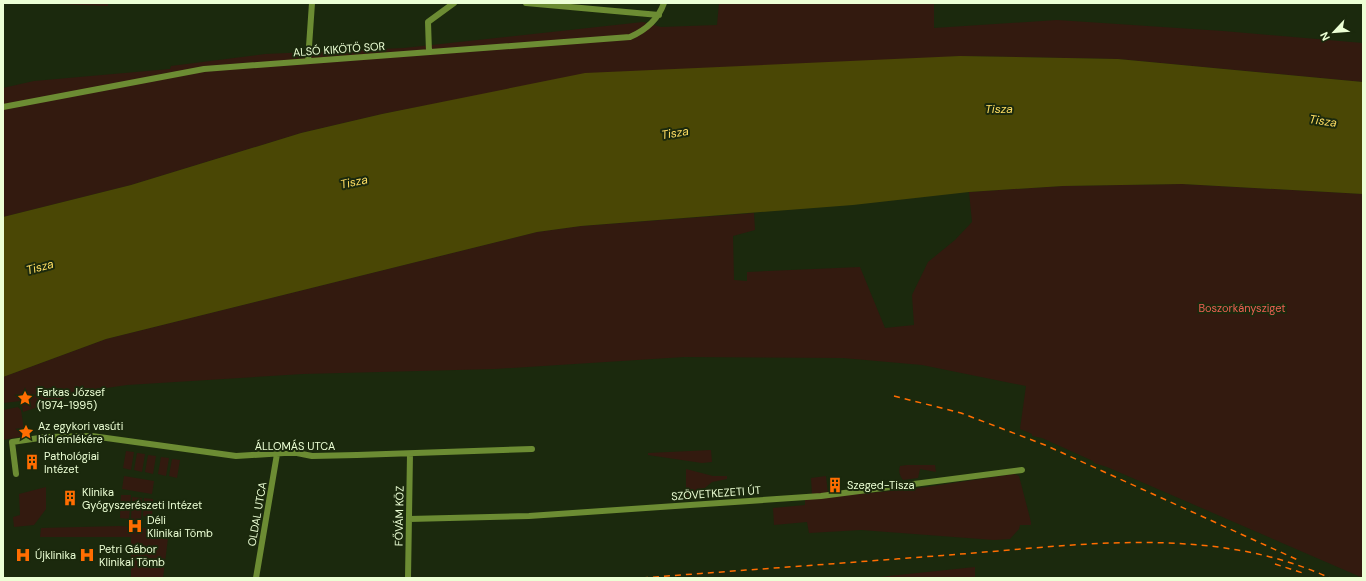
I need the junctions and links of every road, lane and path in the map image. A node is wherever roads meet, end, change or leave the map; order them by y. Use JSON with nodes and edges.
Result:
{"nodes":[{"id":1,"x":312,"y":3,"type":"edge"},
{"id":2,"x":454,"y":3,"type":"edge"},
{"id":3,"x":526,"y":3,"type":"edge"},
{"id":4,"x":664,"y":3,"type":"edge"},
{"id":5,"x":601,"y":6,"type":"edge"},
{"id":6,"x":659,"y":15,"type":"junction"},
{"id":7,"x":429,"y":52,"type":"junction"},
{"id":8,"x":308,"y":61,"type":"junction"},
{"id":9,"x":3,"y":107,"type":"edge"},
{"id":10,"x":532,"y":449,"type":"dead end"},
{"id":11,"x":276,"y":454,"type":"junction"},
{"id":12,"x":410,"y":454,"type":"junction"},
{"id":13,"x":1022,"y":470,"type":"dead end"},
{"id":14,"x":16,"y":474,"type":"dead end"},
{"id":15,"x":409,"y":520,"type":"junction"},
{"id":16,"x":256,"y":578,"type":"edge"},
{"id":17,"x":408,"y":578,"type":"edge"}],
"edges":[{"from":1,"to":8,"type":"street"},
{"from":2,"to":7,"type":"street"},
{"from":3,"to":5,"type":"street"},
{"from":4,"to":6,"type":"street","name":"ALSÓ KIKÖTŐ SOR"},
{"from":5,"to":6,"type":"street"},
{"from":6,"to":7,"type":"street","name":"ALSÓ KIKÖTŐ SOR"},
{"from":7,"to":8,"type":"street","name":"ALSÓ KIKÖTŐ SOR"},
{"from":8,"to":9,"type":"street","name":"ALSÓ KIKÖTŐ SOR"},
{"from":10,"to":12,"type":"street","name":"ÁLLOMÁS UTCA"},
{"from":11,"to":12,"type":"street","name":"ÁLLOMÁS UTCA"},
{"from":11,"to":14,"type":"street","name":"ÁLLOMÁS UTCA"},
{"from":11,"to":16,"type":"street","name":"OLDAL UTCA"},
{"from":12,"to":15,"type":"street","name":"FŐVÁM KÖZ"},
{"from":13,"to":15,"type":"street","name":"SZÖVETKEZETI ÚT"},
{"from":15,"to":17,"type":"street","name":"FŐVÁM KÖZ"}]}
